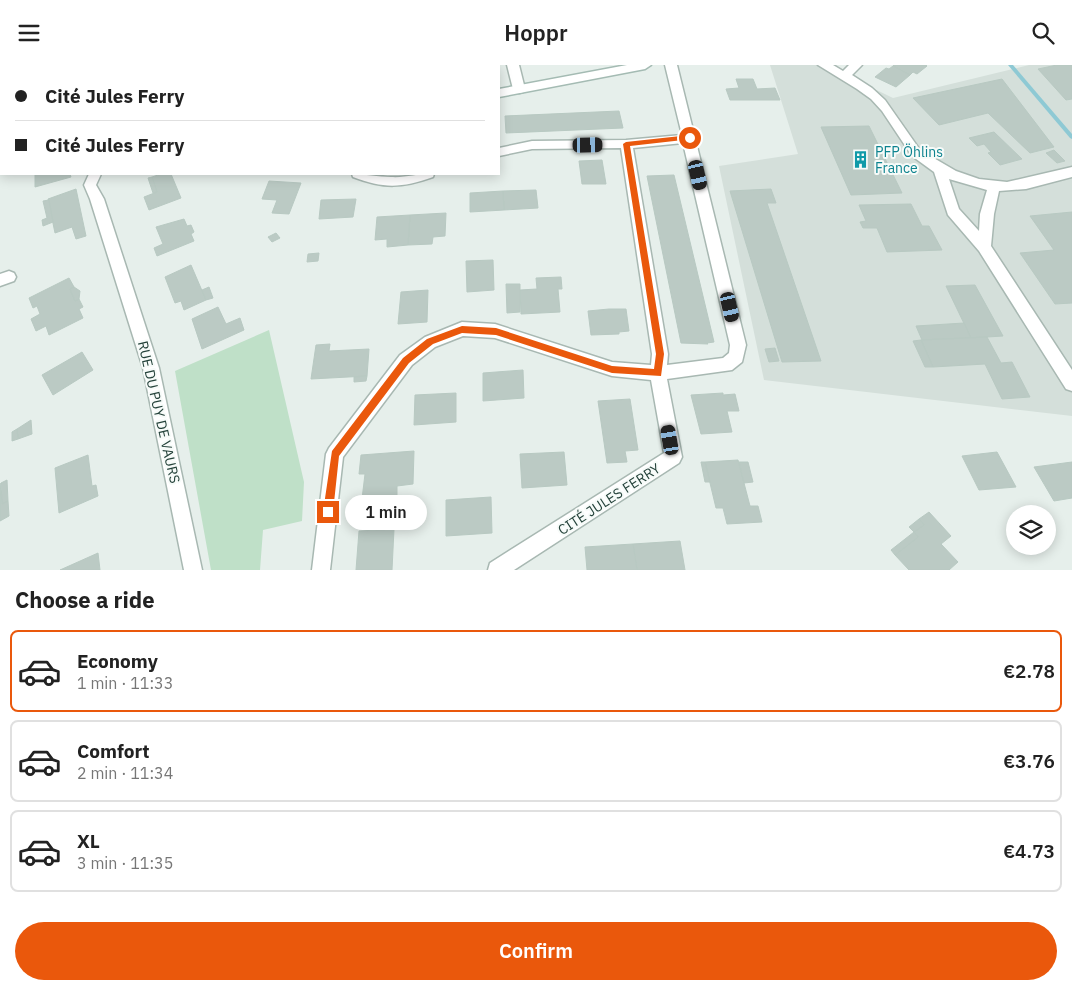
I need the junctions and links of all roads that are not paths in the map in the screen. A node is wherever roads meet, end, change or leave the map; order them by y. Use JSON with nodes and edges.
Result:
{"nodes":[{"id":1,"x":512,"y":65,"type":"edge"},
{"id":2,"x":645,"y":65,"type":"edge"},
{"id":3,"x":671,"y":65,"type":"edge"},
{"id":4,"x":824,"y":65,"type":"edge"},
{"id":5,"x":856,"y":65,"type":"edge"},
{"id":6,"x":844,"y":76,"type":"junction"},
{"id":7,"x":519,"y":89,"type":"junction"},
{"id":8,"x":500,"y":93,"type":"edge"},
{"id":9,"x":690,"y":138,"type":"junction"},
{"id":10,"x":626,"y":144,"type":"junction"},
{"id":11,"x":500,"y":151,"type":"edge"},
{"id":12,"x":939,"y":168,"type":"junction"},
{"id":13,"x":1071,"y":172,"type":"edge"},
{"id":14,"x":95,"y":175,"type":"edge"},
{"id":15,"x":105,"y":175,"type":"edge"},
{"id":16,"x":360,"y":175,"type":"edge"},
{"id":17,"x":425,"y":175,"type":"edge"},
{"id":18,"x":994,"y":186,"type":"junction"},
{"id":19,"x":97,"y":199,"type":"junction"},
{"id":20,"x":984,"y":247,"type":"junction"},
{"id":21,"x":658,"y":373,"type":"junction"},
{"id":22,"x":1072,"y":384,"type":"edge"},
{"id":23,"x":193,"y":570,"type":"edge"},
{"id":24,"x":321,"y":570,"type":"edge"},
{"id":25,"x":497,"y":570,"type":"edge"}],
"edges":[{"from":1,"to":7,"type":"street"},
{"from":2,"to":7,"type":"street"},
{"from":3,"to":9,"type":"street"},
{"from":4,"to":6,"type":"street"},
{"from":5,"to":6,"type":"street"},
{"from":6,"to":12,"type":"street"},
{"from":7,"to":8,"type":"street"},
{"from":9,"to":10,"type":"street"},
{"from":9,"to":21,"type":"street"},
{"from":10,"to":11,"type":"street"},
{"from":10,"to":21,"type":"street","name":"CITÉ JULES FERRY"},
{"from":12,"to":18,"type":"street"},
{"from":12,"to":20,"type":"street"},
{"from":13,"to":18,"type":"street"},
{"from":14,"to":19,"type":"street","name":"RUE DU PUY DE VAURS"},
{"from":15,"to":19,"type":"street"},
{"from":16,"to":17,"type":"street"},
{"from":18,"to":20,"type":"street"},
{"from":19,"to":23,"type":"street","name":"RUE DU PUY DE VAURS"},
{"from":20,"to":22,"type":"street"},
{"from":21,"to":24,"type":"street"},
{"from":21,"to":25,"type":"street","name":"CITÉ JULES FERRY"}]}
